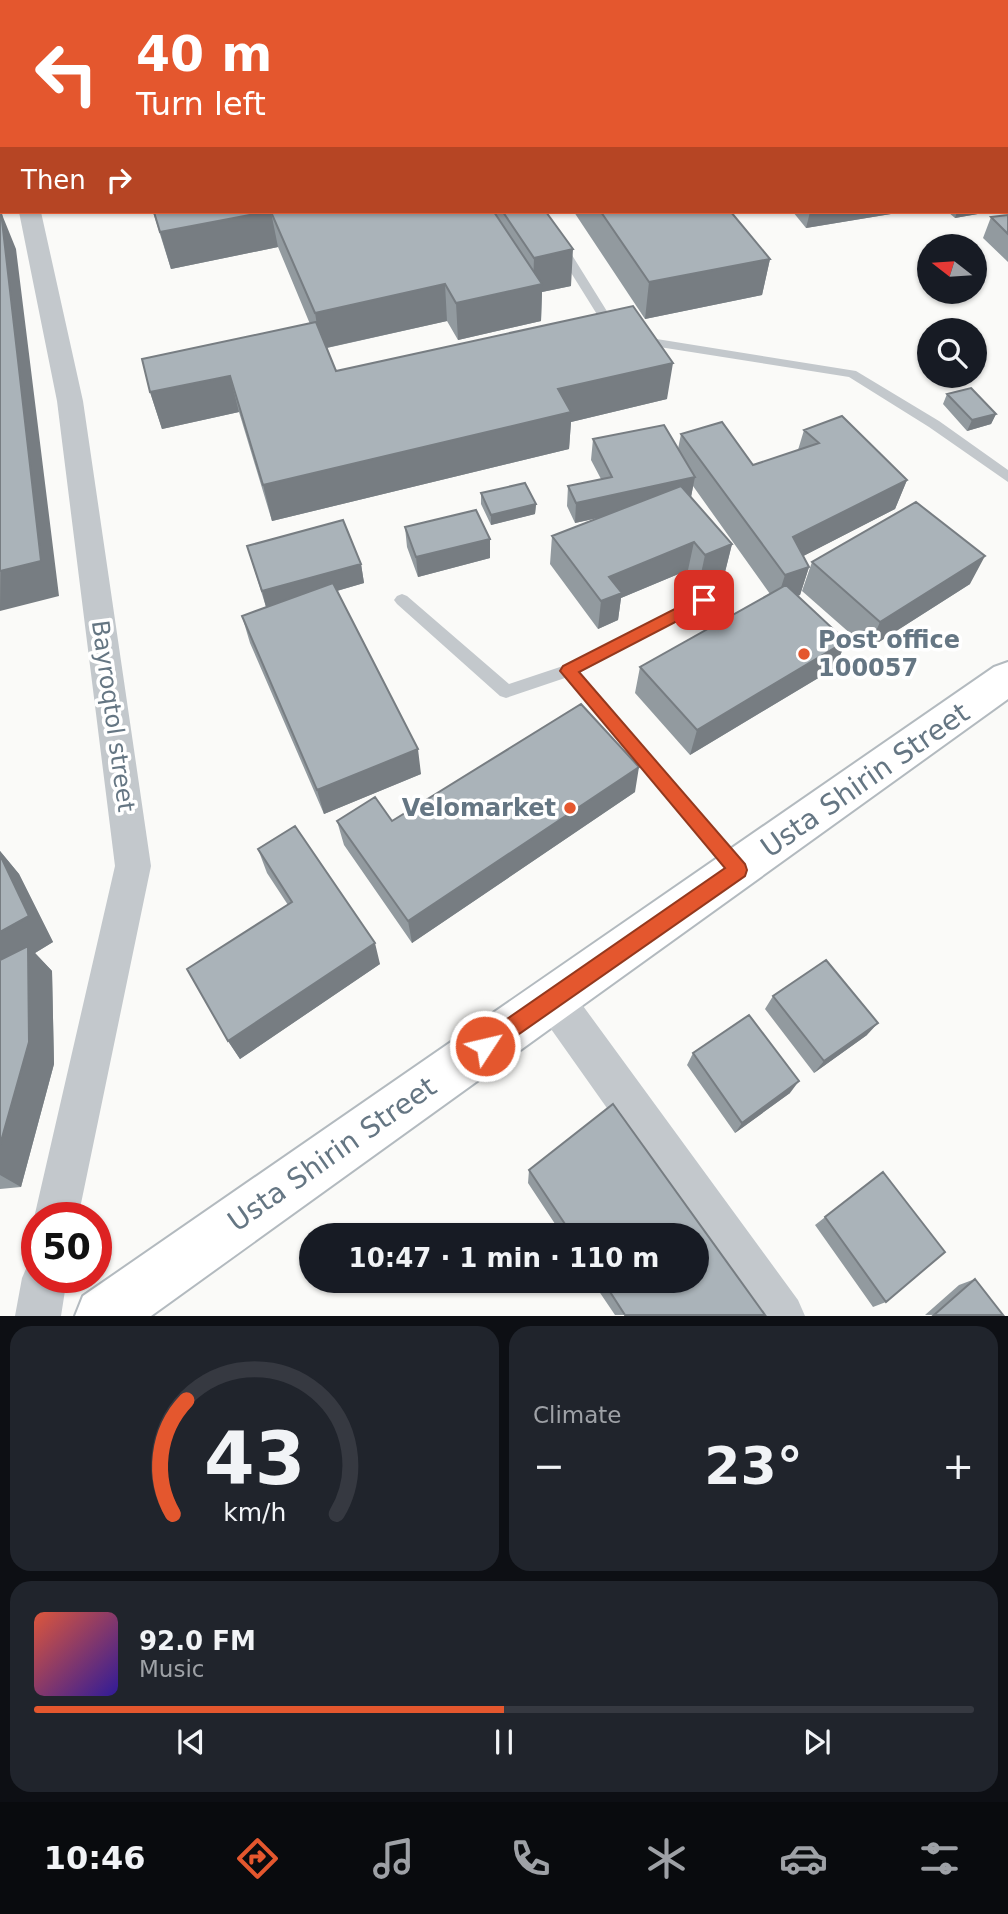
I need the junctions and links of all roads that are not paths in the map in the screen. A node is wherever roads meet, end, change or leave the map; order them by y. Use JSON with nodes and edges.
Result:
{"nodes":[{"id":1,"x":30,"y":214,"type":"edge"},
{"id":2,"x":554,"y":236,"type":"edge"},
{"id":3,"x":1008,"y":477,"type":"edge"},
{"id":4,"x":402,"y":600,"type":"dead end"},
{"id":5,"x":704,"y":600,"type":"dead end"},
{"id":6,"x":568,"y":671,"type":"junction"},
{"id":7,"x":1008,"y":678,"type":"edge"},
{"id":8,"x":738,"y":870,"type":"junction"},
{"id":9,"x":553,"y":998,"type":"junction"},
{"id":10,"x":60,"y":1202,"type":"edge"},
{"id":11,"x":43,"y":1293,"type":"edge"},
{"id":12,"x":38,"y":1315,"type":"edge"},
{"id":13,"x":103,"y":1315,"type":"edge"},
{"id":14,"x":782,"y":1315,"type":"edge"}],
"edges":[{"from":1,"to":10,"type":"street","name":"Bayroqtol street"},
{"from":2,"to":3,"type":"lane"},
{"from":4,"to":6,"type":"lane"},
{"from":5,"to":6,"type":"lane"},
{"from":6,"to":8,"type":"lane"},
{"from":7,"to":8,"type":"main road","name":"Usta Shirin Street"},
{"from":8,"to":9,"type":"main road","name":"Usta Shirin Street"},
{"from":9,"to":13,"type":"main road","name":"Usta Shirin Street"},
{"from":9,"to":14,"type":"street"},
{"from":11,"to":12,"type":"street"}]}
